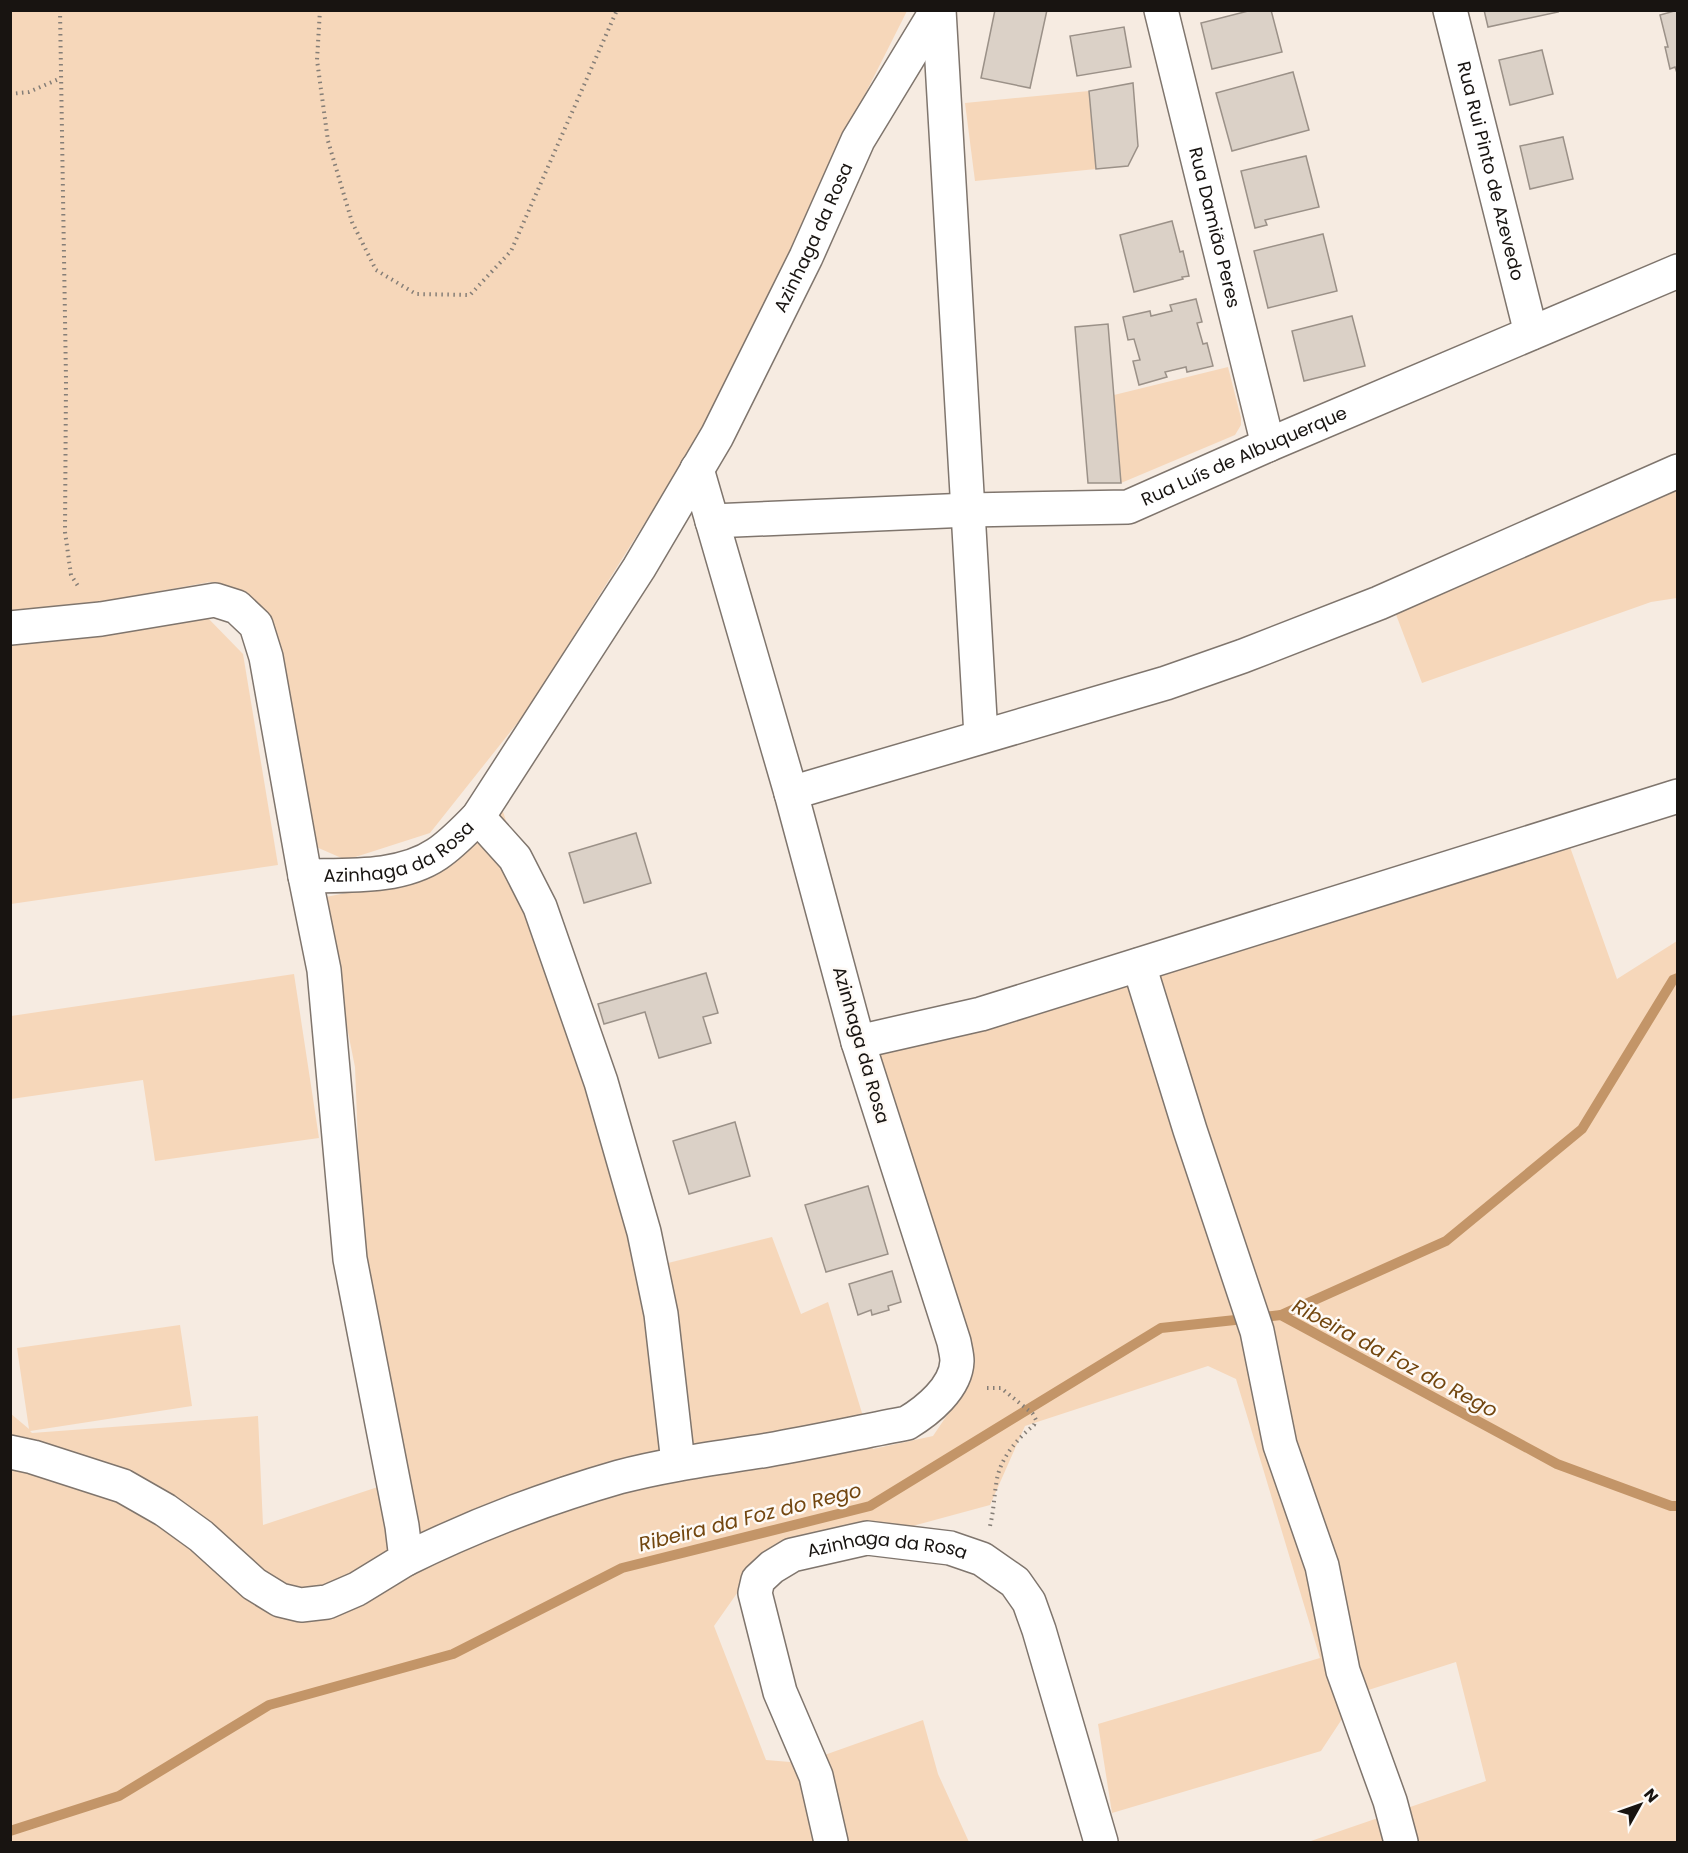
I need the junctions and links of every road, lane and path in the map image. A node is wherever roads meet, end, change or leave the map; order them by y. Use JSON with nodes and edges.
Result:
{"nodes":[{"id":1,"x":60,"y":10,"type":"edge"},
{"id":2,"x":320,"y":10,"type":"edge"},
{"id":3,"x":617,"y":10,"type":"edge"},
{"id":4,"x":938,"y":10,"type":"edge"},
{"id":5,"x":1161,"y":10,"type":"edge"},
{"id":6,"x":1450,"y":10,"type":"edge"},
{"id":7,"x":61,"y":78,"type":"junction"},
{"id":8,"x":10,"y":94,"type":"edge"},
{"id":9,"x":1677,"y":271,"type":"edge"},
{"id":10,"x":1531,"y":333,"type":"junction"},
{"id":11,"x":1268,"y":445,"type":"junction"},
{"id":12,"x":697,"y":470,"type":"junction"},
{"id":13,"x":1677,"y":471,"type":"edge"},
{"id":14,"x":969,"y":510,"type":"junction"},
{"id":15,"x":712,"y":521,"type":"junction"},
{"id":16,"x":101,"y":619,"type":"junction"},
{"id":17,"x":10,"y":628,"type":"edge"},
{"id":18,"x":981,"y":736,"type":"junction"},
{"id":19,"x":791,"y":793,"type":"junction"},
{"id":20,"x":1677,"y":796,"type":"edge"},
{"id":21,"x":478,"y":817,"type":"junction"},
{"id":22,"x":304,"y":876,"type":"junction"},
{"id":23,"x":1139,"y":965,"type":"junction"},
{"id":24,"x":858,"y":1042,"type":"junction"},
{"id":25,"x":952,"y":1378,"type":"junction"},
{"id":26,"x":10,"y":1452,"type":"edge"},
{"id":27,"x":678,"y":1463,"type":"junction"},
{"id":28,"x":406,"y":1559,"type":"junction"},
{"id":29,"x":982,"y":1559,"type":"junction"},
{"id":30,"x":831,"y":1842,"type":"edge"},
{"id":31,"x":1101,"y":1842,"type":"edge"},
{"id":32,"x":1401,"y":1842,"type":"edge"}],
"edges":[{"from":1,"to":7,"type":"path"},
{"from":2,"to":3,"type":"path"},
{"from":4,"to":12,"type":"street","name":"Azinhaga da Rosa"},
{"from":4,"to":14,"type":"street"},
{"from":5,"to":11,"type":"street","name":"Rua Damião Peres"},
{"from":6,"to":10,"type":"street","name":"Rua Rui Pinto de Azevedo"},
{"from":7,"to":8,"type":"path"},
{"from":7,"to":16,"type":"path"},
{"from":9,"to":10,"type":"street","name":"Rua Luís de Albuquerque"},
{"from":10,"to":11,"type":"street","name":"Rua Luís de Albuquerque"},
{"from":11,"to":14,"type":"street","name":"Rua Luís de Albuquerque"},
{"from":12,"to":15,"type":"street","name":"Azinhaga da Rosa"},
{"from":12,"to":21,"type":"street","name":"Azinhaga da Rosa"},
{"from":13,"to":18,"type":"street"},
{"from":14,"to":15,"type":"street","name":"Rua Luís de Albuquerque"},
{"from":14,"to":18,"type":"street"},
{"from":15,"to":19,"type":"street","name":"Azinhaga da Rosa"},
{"from":16,"to":17,"type":"street","name":"Azinhaga da Rosa"},
{"from":16,"to":22,"type":"street","name":"Azinhaga da Rosa"},
{"from":18,"to":19,"type":"street"},
{"from":19,"to":24,"type":"street","name":"Azinhaga da Rosa"},
{"from":20,"to":23,"type":"street"},
{"from":21,"to":22,"type":"street","name":"Azinhaga da Rosa"},
{"from":21,"to":27,"type":"street"},
{"from":22,"to":28,"type":"street"},
{"from":23,"to":24,"type":"street"},
{"from":23,"to":32,"type":"street"},
{"from":24,"to":25,"type":"street","name":"Azinhaga da Rosa"},
{"from":25,"to":27,"type":"street"},
{"from":25,"to":29,"type":"path"},
{"from":26,"to":28,"type":"street"},
{"from":27,"to":28,"type":"street"},
{"from":29,"to":30,"type":"street","name":"Azinhaga da Rosa"},
{"from":29,"to":31,"type":"street","name":"Azinhaga da Rosa"}]}
